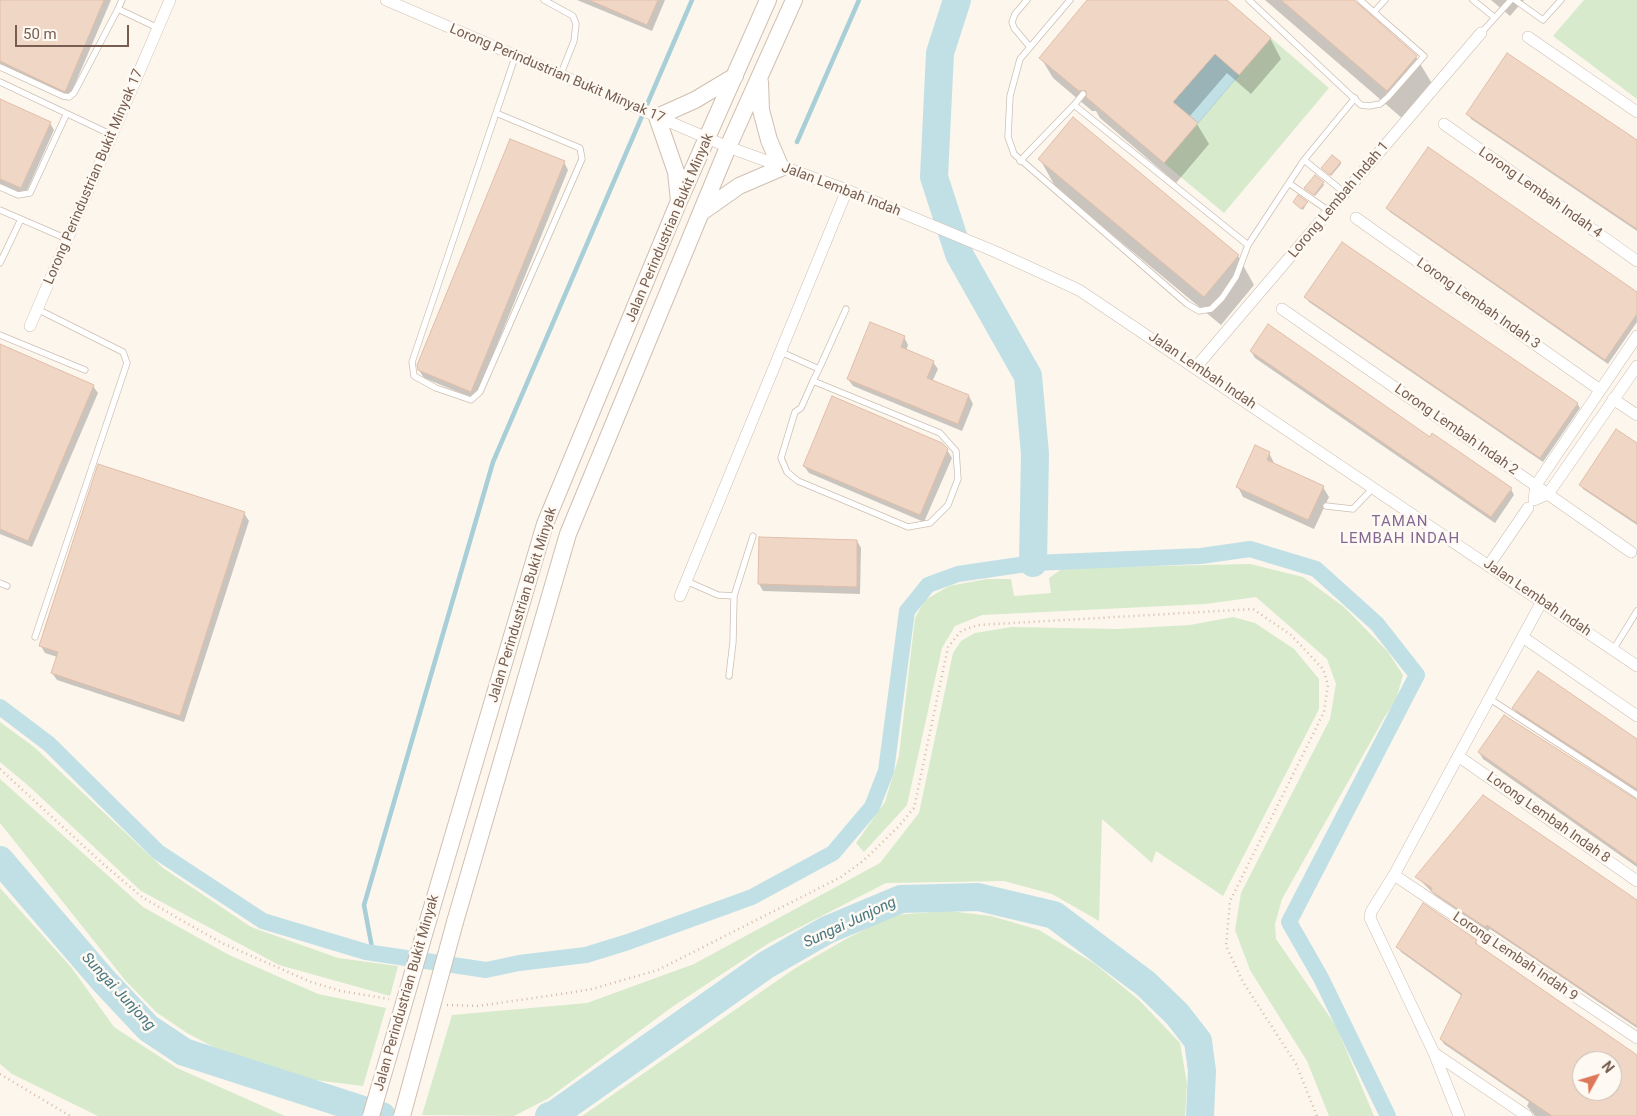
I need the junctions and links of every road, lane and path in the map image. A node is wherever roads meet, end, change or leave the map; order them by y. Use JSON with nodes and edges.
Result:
{"nodes":[{"id":1,"x":122,"y":0,"type":"edge"},
{"id":2,"x":170,"y":0,"type":"edge"},
{"id":3,"x":386,"y":0,"type":"edge"},
{"id":4,"x":544,"y":0,"type":"edge"},
{"id":5,"x":768,"y":0,"type":"edge"},
{"id":6,"x":794,"y":0,"type":"edge"},
{"id":7,"x":1027,"y":0,"type":"edge"},
{"id":8,"x":1070,"y":0,"type":"edge"},
{"id":9,"x":1249,"y":0,"type":"edge"},
{"id":10,"x":1360,"y":0,"type":"edge"},
{"id":11,"x":1385,"y":0,"type":"edge"},
{"id":12,"x":1474,"y":0,"type":"edge"},
{"id":13,"x":1511,"y":0,"type":"edge"},
{"id":14,"x":1515,"y":0,"type":"edge"},
{"id":15,"x":1561,"y":0,"type":"edge"},
{"id":16,"x":400,"y":3,"type":"edge"},
{"id":17,"x":118,"y":9,"type":"junction"},
{"id":18,"x":1374,"y":12,"type":"junction"},
{"id":19,"x":1494,"y":17,"type":"junction"},
{"id":20,"x":158,"y":28,"type":"junction"},
{"id":21,"x":1481,"y":33,"type":"joint"},
{"id":22,"x":1528,"y":38,"type":"dead end"},
{"id":23,"x":1030,"y":47,"type":"junction"},
{"id":24,"x":515,"y":57,"type":"junction"},
{"id":25,"x":0,"y":67,"type":"edge"},
{"id":26,"x":560,"y":76,"type":"junction"},
{"id":27,"x":735,"y":76,"type":"junction"},
{"id":28,"x":760,"y":80,"type":"junction"},
{"id":29,"x":0,"y":82,"type":"edge"},
{"id":30,"x":1083,"y":94,"type":"dead end"},
{"id":31,"x":1355,"y":98,"type":"junction"},
{"id":32,"x":1074,"y":105,"type":"junction"},
{"id":33,"x":1637,"y":112,"type":"edge"},
{"id":34,"x":496,"y":113,"type":"junction"},
{"id":35,"x":648,"y":113,"type":"junction"},
{"id":36,"x":66,"y":115,"type":"junction"},
{"id":37,"x":1444,"y":124,"type":"dead end"},
{"id":38,"x":112,"y":135,"type":"junction"},
{"id":39,"x":708,"y":139,"type":"junction"},
{"id":40,"x":728,"y":147,"type":"junction"},
{"id":41,"x":1304,"y":160,"type":"junction"},
{"id":42,"x":1020,"y":161,"type":"junction"},
{"id":43,"x":781,"y":168,"type":"junction"},
{"id":44,"x":1290,"y":184,"type":"junction"},
{"id":45,"x":0,"y":186,"type":"edge"},
{"id":46,"x":847,"y":190,"type":"junction"},
{"id":47,"x":1344,"y":193,"type":"junction"},
{"id":48,"x":679,"y":201,"type":"junction"},
{"id":49,"x":0,"y":210,"type":"edge"},
{"id":50,"x":701,"y":212,"type":"junction"},
{"id":51,"x":1329,"y":212,"type":"junction"},
{"id":52,"x":1356,"y":218,"type":"dead end"},
{"id":53,"x":21,"y":219,"type":"junction"},
{"id":54,"x":67,"y":239,"type":"junction"},
{"id":55,"x":1248,"y":245,"type":"junction"},
{"id":56,"x":1637,"y":261,"type":"edge"},
{"id":57,"x":0,"y":263,"type":"edge"},
{"id":58,"x":37,"y":309,"type":"junction"},
{"id":59,"x":846,"y":309,"type":"dead end"},
{"id":60,"x":1282,"y":309,"type":"dead end"},
{"id":61,"x":30,"y":326,"type":"dead end"},
{"id":62,"x":0,"y":335,"type":"edge"},
{"id":63,"x":1637,"y":336,"type":"edge"},
{"id":64,"x":781,"y":352,"type":"junction"},
{"id":65,"x":1637,"y":366,"type":"edge"},
{"id":66,"x":1196,"y":367,"type":"junction"},
{"id":67,"x":819,"y":369,"type":"junction"},
{"id":68,"x":85,"y":370,"type":"dead end"},
{"id":69,"x":813,"y":381,"type":"junction"},
{"id":70,"x":1600,"y":390,"type":"junction"},
{"id":71,"x":1614,"y":399,"type":"junction"},
{"id":72,"x":1637,"y":415,"type":"edge"},
{"id":73,"x":1536,"y":485,"type":"junction"},
{"id":74,"x":1374,"y":487,"type":"junction"},
{"id":75,"x":1548,"y":494,"type":"junction"},
{"id":76,"x":1326,"y":506,"type":"dead end"},
{"id":77,"x":1528,"y":508,"type":"dead end"},
{"id":78,"x":753,"y":536,"type":"dead end"},
{"id":79,"x":1631,"y":552,"type":"dead end"},
{"id":80,"x":1489,"y":565,"type":"junction"},
{"id":81,"x":686,"y":581,"type":"junction"},
{"id":82,"x":0,"y":583,"type":"edge"},
{"id":83,"x":7,"y":586,"type":"dead end"},
{"id":84,"x":680,"y":596,"type":"dead end"},
{"id":85,"x":734,"y":596,"type":"junction"},
{"id":86,"x":1542,"y":601,"type":"junction"},
{"id":87,"x":1637,"y":612,"type":"edge"},
{"id":88,"x":35,"y":638,"type":"dead end"},
{"id":89,"x":1524,"y":638,"type":"junction"},
{"id":90,"x":1613,"y":650,"type":"junction"},
{"id":91,"x":1637,"y":666,"type":"edge"},
{"id":92,"x":729,"y":676,"type":"dead end"},
{"id":93,"x":1487,"y":703,"type":"junction"},
{"id":94,"x":1637,"y":716,"type":"edge"},
{"id":95,"x":1458,"y":756,"type":"junction"},
{"id":96,"x":0,"y":769,"type":"edge"},
{"id":97,"x":1637,"y":795,"type":"edge"},
{"id":98,"x":1394,"y":875,"type":"junction"},
{"id":99,"x":1637,"y":881,"type":"edge"},
{"id":100,"x":396,"y":1000,"type":"dead end"},
{"id":101,"x":446,"y":1005,"type":"dead end"},
{"id":102,"x":1637,"y":1038,"type":"edge"},
{"id":103,"x":1434,"y":1053,"type":"junction"},
{"id":104,"x":0,"y":1074,"type":"edge"},
{"id":105,"x":70,"y":1116,"type":"edge"},
{"id":106,"x":371,"y":1116,"type":"edge"},
{"id":107,"x":402,"y":1116,"type":"edge"},
{"id":108,"x":1317,"y":1116,"type":"edge"},
{"id":109,"x":1458,"y":1116,"type":"edge"},
{"id":110,"x":1527,"y":1116,"type":"edge"}],
"edges":[{"from":1,"to":17,"type":"lane"},
{"from":2,"to":20,"type":"street","name":"Lorong Perindustrian Bukit Minyak 17"},
{"from":3,"to":16,"type":"street","name":"Lorong Perindustrian Bukit Minyak 17"},
{"from":4,"to":26,"type":"lane"},
{"from":5,"to":27,"type":"main road","name":"Jalan Perindustrian Bukit Minyak"},
{"from":6,"to":28,"type":"main road","name":"Jalan Perindustrian Bukit Minyak"},
{"from":7,"to":23,"type":"lane"},
{"from":8,"to":23,"type":"lane"},
{"from":9,"to":31,"type":"lane"},
{"from":10,"to":18,"type":"lane"},
{"from":11,"to":18,"type":"lane"},
{"from":12,"to":19,"type":"lane"},
{"from":13,"to":19,"type":"lane"},
{"from":14,"to":15,"type":"lane"},
{"from":16,"to":24,"type":"street","name":"Lorong Perindustrian Bukit Minyak 17"},
{"from":17,"to":20,"type":"lane"},
{"from":17,"to":25,"type":"lane"},
{"from":18,"to":31,"type":"lane"},
{"from":19,"to":21,"type":"lane"},
{"from":20,"to":38,"type":"street","name":"Lorong Perindustrian Bukit Minyak 17"},
{"from":21,"to":47,"type":"street","name":"Lorong Lembah Indah 1"},
{"from":22,"to":33,"type":"street"},
{"from":23,"to":42,"type":"lane"},
{"from":24,"to":26,"type":"street","name":"Lorong Perindustrian Bukit Minyak 17"},
{"from":24,"to":34,"type":"lane"},
{"from":26,"to":35,"type":"street","name":"Lorong Perindustrian Bukit Minyak 17"},
{"from":27,"to":35,"type":"main road"},
{"from":27,"to":39,"type":"main road","name":"Jalan Perindustrian Bukit Minyak"},
{"from":28,"to":40,"type":"main road","name":"Jalan Perindustrian Bukit Minyak"},
{"from":28,"to":43,"type":"main road"},
{"from":29,"to":36,"type":"lane"},
{"from":30,"to":32,"type":"lane"},
{"from":31,"to":41,"type":"lane"},
{"from":32,"to":42,"type":"lane"},
{"from":32,"to":55,"type":"lane"},
{"from":34,"to":34,"type":"lane"},
{"from":35,"to":39,"type":"street","name":"Lorong Perindustrian Bukit Minyak 17"},
{"from":35,"to":48,"type":"main road"},
{"from":36,"to":38,"type":"lane"},
{"from":36,"to":45,"type":"lane"},
{"from":37,"to":56,"type":"street","name":"Lorong Lembah Indah 4"},
{"from":38,"to":54,"type":"street","name":"Lorong Perindustrian Bukit Minyak 17"},
{"from":39,"to":40,"type":"street","name":"Lorong Perindustrian Bukit Minyak 17"},
{"from":39,"to":48,"type":"main road","name":"Jalan Perindustrian Bukit Minyak"},
{"from":40,"to":43,"type":"street","name":"Jalan Lembah Indah"},
{"from":40,"to":50,"type":"main road","name":"Jalan Perindustrian Bukit Minyak"},
{"from":41,"to":44,"type":"lane"},
{"from":41,"to":47,"type":"lane"},
{"from":42,"to":55,"type":"lane"},
{"from":43,"to":46,"type":"street","name":"Jalan Lembah Indah"},
{"from":43,"to":50,"type":"main road"},
{"from":44,"to":51,"type":"lane"},
{"from":44,"to":55,"type":"lane"},
{"from":46,"to":64,"type":"street"},
{"from":46,"to":66,"type":"street","name":"Jalan Lembah Indah"},
{"from":47,"to":51,"type":"street","name":"Lorong Lembah Indah 1"},
{"from":48,"to":106,"type":"main road","name":"Jalan Perindustrian Bukit Minyak","bridge":true},
{"from":49,"to":53,"type":"lane"},
{"from":50,"to":107,"type":"main road","name":"Jalan Perindustrian Bukit Minyak","bridge":true},
{"from":51,"to":66,"type":"street","name":"Lorong Lembah Indah 1"},
{"from":52,"to":70,"type":"street","name":"Lorong Lembah Indah 3"},
{"from":53,"to":54,"type":"lane"},
{"from":53,"to":57,"type":"lane"},
{"from":54,"to":58,"type":"street","name":"Lorong Perindustrian Bukit Minyak 17"},
{"from":58,"to":61,"type":"street","name":"Lorong Perindustrian Bukit Minyak 17"},
{"from":58,"to":88,"type":"lane"},
{"from":59,"to":67,"type":"lane"},
{"from":60,"to":73,"type":"street","name":"Lorong Lembah Indah 2"},
{"from":62,"to":68,"type":"lane"},
{"from":63,"to":70,"type":"street"},
{"from":64,"to":67,"type":"lane"},
{"from":64,"to":81,"type":"street"},
{"from":65,"to":71,"type":"street"},
{"from":66,"to":74,"type":"street","name":"Jalan Lembah Indah"},
{"from":67,"to":69,"type":"lane"},
{"from":69,"to":69,"type":"lane"},
{"from":70,"to":73,"type":"street"},
{"from":71,"to":72,"type":"street"},
{"from":71,"to":75,"type":"street"},
{"from":73,"to":75,"type":"street","name":"Lorong Lembah Indah 2"},
{"from":74,"to":76,"type":"lane"},
{"from":74,"to":80,"type":"street","name":"Jalan Lembah Indah"},
{"from":75,"to":79,"type":"street","name":"Lorong Lembah Indah 2"},
{"from":77,"to":80,"type":"street"},
{"from":78,"to":85,"type":"lane"},
{"from":80,"to":86,"type":"street","name":"Jalan Lembah Indah"},
{"from":81,"to":84,"type":"street"},
{"from":81,"to":85,"type":"lane"},
{"from":82,"to":83,"type":"lane"},
{"from":85,"to":92,"type":"lane"},
{"from":86,"to":89,"type":"street"},
{"from":86,"to":90,"type":"street","name":"Jalan Lembah Indah"},
{"from":87,"to":90,"type":"lane"},
{"from":89,"to":93,"type":"street"},
{"from":89,"to":94,"type":"street"},
{"from":90,"to":91,"type":"street","name":"Jalan Lembah Indah"},
{"from":93,"to":95,"type":"street"},
{"from":93,"to":97,"type":"lane"},
{"from":95,"to":98,"type":"street"},
{"from":95,"to":99,"type":"street","name":"Lorong Lembah Indah 8"},
{"from":96,"to":100,"type":"path"},
{"from":98,"to":102,"type":"street","name":"Lorong Lembah Indah 9"},
{"from":98,"to":103,"type":"street"},
{"from":101,"to":108,"type":"path"},
{"from":103,"to":109,"type":"street"},
{"from":103,"to":110,"type":"street"},
{"from":104,"to":105,"type":"path"}]}
